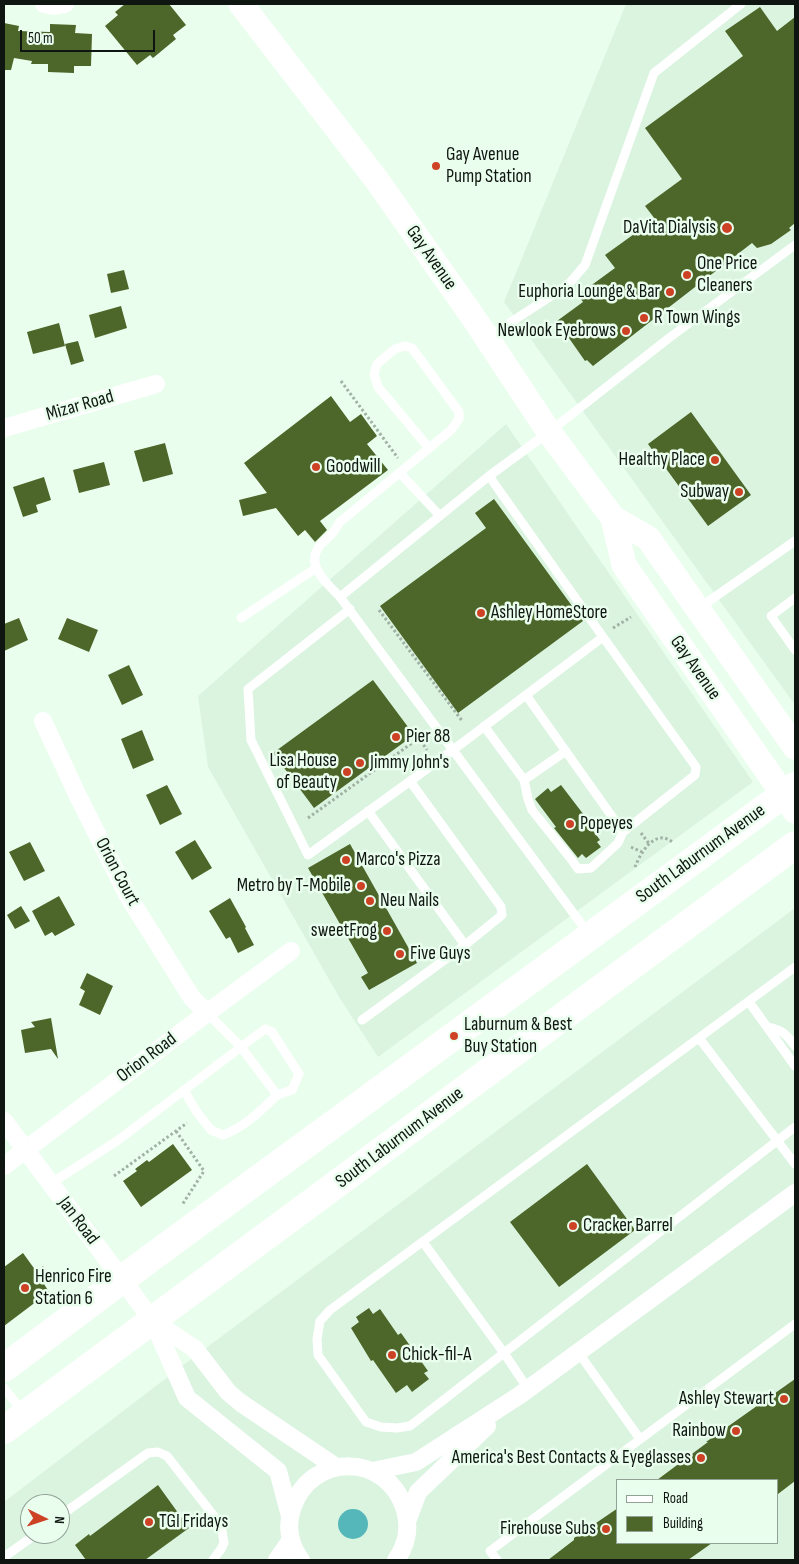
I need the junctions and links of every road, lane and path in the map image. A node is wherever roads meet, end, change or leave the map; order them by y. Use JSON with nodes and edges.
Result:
{"nodes":[{"id":1,"x":44,"y":4,"type":"edge"},
{"id":2,"x":65,"y":4,"type":"edge"},
{"id":3,"x":241,"y":4,"type":"edge"},
{"id":4,"x":741,"y":4,"type":"edge"},
{"id":5,"x":795,"y":245,"type":"edge"},
{"id":6,"x":487,"y":338,"type":"junction"},
{"id":7,"x":341,"y":381,"type":"dead end"},
{"id":8,"x":156,"y":384,"type":"dead end"},
{"id":9,"x":4,"y":428,"type":"edge"},
{"id":10,"x":549,"y":432,"type":"junction"},
{"id":11,"x":429,"y":448,"type":"junction"},
{"id":12,"x":400,"y":461,"type":"dead end"},
{"id":13,"x":400,"y":473,"type":"junction"},
{"id":14,"x":489,"y":476,"type":"junction"},
{"id":15,"x":440,"y":516,"type":"junction"},
{"id":16,"x":613,"y":518,"type":"junction"},
{"id":17,"x":795,"y":541,"type":"edge"},
{"id":18,"x":316,"y":568,"type":"junction"},
{"id":19,"x":340,"y":597,"type":"junction"},
{"id":20,"x":795,"y":598,"type":"edge"},
{"id":21,"x":698,"y":608,"type":"junction"},
{"id":22,"x":350,"y":610,"type":"junction"},
{"id":23,"x":379,"y":610,"type":"dead end"},
{"id":24,"x":631,"y":617,"type":"dead end"},
{"id":25,"x":241,"y":618,"type":"dead end"},
{"id":26,"x":613,"y":628,"type":"dead end"},
{"id":27,"x":603,"y":637,"type":"junction"},
{"id":28,"x":795,"y":650,"type":"edge"},
{"id":29,"x":526,"y":695,"type":"junction"},
{"id":30,"x":43,"y":721,"type":"dead end"},
{"id":31,"x":463,"y":722,"type":"dead end"},
{"id":32,"x":484,"y":726,"type":"junction"},
{"id":33,"x":795,"y":747,"type":"edge"},
{"id":34,"x":427,"y":750,"type":"dead end"},
{"id":35,"x":453,"y":750,"type":"junction"},
{"id":36,"x":566,"y":751,"type":"junction"},
{"id":37,"x":524,"y":780,"type":"junction"},
{"id":38,"x":410,"y":781,"type":"junction"},
{"id":39,"x":791,"y":797,"type":"edge"},
{"id":40,"x":368,"y":811,"type":"junction"},
{"id":41,"x":308,"y":818,"type":"dead end"},
{"id":42,"x":623,"y":832,"type":"junction"},
{"id":43,"x":672,"y":842,"type":"dead end"},
{"id":44,"x":795,"y":845,"type":"edge"},
{"id":45,"x":631,"y":847,"type":"dead end"},
{"id":46,"x":642,"y":852,"type":"junction"},
{"id":47,"x":635,"y":867,"type":"dead end"},
{"id":48,"x":590,"y":936,"type":"junction"},
{"id":49,"x":465,"y":945,"type":"junction"},
{"id":50,"x":291,"y":951,"type":"dead end"},
{"id":51,"x":795,"y":967,"type":"edge"},
{"id":52,"x":749,"y":1002,"type":"junction"},
{"id":53,"x":207,"y":1012,"type":"junction"},
{"id":54,"x":362,"y":1020,"type":"dead end"},
{"id":55,"x":767,"y":1027,"type":"junction"},
{"id":56,"x":699,"y":1038,"type":"junction"},
{"id":57,"x":795,"y":1046,"type":"edge"},
{"id":58,"x":241,"y":1047,"type":"junction"},
{"id":59,"x":795,"y":1066,"type":"edge"},
{"id":60,"x":184,"y":1090,"type":"junction"},
{"id":61,"x":277,"y":1095,"type":"junction"},
{"id":62,"x":4,"y":1121,"type":"edge"},
{"id":63,"x":187,"y":1123,"type":"dead end"},
{"id":64,"x":795,"y":1127,"type":"edge"},
{"id":65,"x":176,"y":1131,"type":"junction"},
{"id":66,"x":777,"y":1140,"type":"junction"},
{"id":67,"x":24,"y":1150,"type":"junction"},
{"id":68,"x":795,"y":1164,"type":"edge"},
{"id":69,"x":4,"y":1166,"type":"edge"},
{"id":70,"x":114,"y":1176,"type":"dead end"},
{"id":71,"x":50,"y":1184,"type":"junction"},
{"id":72,"x":795,"y":1193,"type":"edge"},
{"id":73,"x":182,"y":1205,"type":"dead end"},
{"id":74,"x":423,"y":1242,"type":"junction"},
{"id":75,"x":122,"y":1280,"type":"junction"},
{"id":76,"x":153,"y":1321,"type":"junction"},
{"id":77,"x":795,"y":1324,"type":"edge"},
{"id":78,"x":578,"y":1352,"type":"junction"},
{"id":79,"x":504,"y":1353,"type":"junction"},
{"id":80,"x":4,"y":1368,"type":"edge"},
{"id":81,"x":4,"y":1388,"type":"edge"},
{"id":82,"x":524,"y":1392,"type":"junction"},
{"id":83,"x":15,"y":1423,"type":"edge"},
{"id":84,"x":640,"y":1439,"type":"junction"},
{"id":85,"x":336,"y":1467,"type":"junction"},
{"id":86,"x":373,"y":1471,"type":"junction"},
{"id":87,"x":70,"y":1509,"type":"edge"},
{"id":88,"x":290,"y":1516,"type":"junction"},
{"id":89,"x":408,"y":1526,"type":"junction"},
{"id":90,"x":291,"y":1540,"type":"junction"},
{"id":91,"x":21,"y":1544,"type":"edge"},
{"id":92,"x":4,"y":1556,"type":"edge"},
{"id":93,"x":213,"y":1560,"type":"edge"},
{"id":94,"x":277,"y":1560,"type":"edge"},
{"id":95,"x":301,"y":1560,"type":"edge"},
{"id":96,"x":396,"y":1560,"type":"edge"},
{"id":97,"x":412,"y":1560,"type":"edge"},
{"id":98,"x":497,"y":1560,"type":"edge"}],
"edges":[{"from":1,"to":2,"type":"street"},
{"from":3,"to":6,"type":"street","name":"Gay Avenue"},
{"from":4,"to":6,"type":"lane"},
{"from":5,"to":10,"type":"lane"},
{"from":6,"to":10,"type":"street","name":"Gay Avenue"},
{"from":7,"to":12,"type":"path"},
{"from":8,"to":9,"type":"street","name":"Mizar Road"},
{"from":10,"to":14,"type":"lane"},
{"from":10,"to":16,"type":"street","name":"Gay Avenue"},
{"from":11,"to":11,"type":"lane"},
{"from":11,"to":13,"type":"lane"},
{"from":13,"to":15,"type":"lane"},
{"from":13,"to":18,"type":"lane"},
{"from":14,"to":15,"type":"lane"},
{"from":14,"to":27,"type":"lane"},
{"from":15,"to":19,"type":"lane"},
{"from":16,"to":21,"type":"street","name":"Gay Avenue"},
{"from":16,"to":39,"type":"street","name":"Gay Avenue"},
{"from":17,"to":21,"type":"lane"},
{"from":18,"to":19,"type":"lane"},
{"from":18,"to":25,"type":"lane"},
{"from":19,"to":22,"type":"lane"},
{"from":20,"to":28,"type":"lane"},
{"from":21,"to":33,"type":"street","name":"Gay Avenue"},
{"from":22,"to":35,"type":"lane"},
{"from":22,"to":40,"type":"lane"},
{"from":23,"to":31,"type":"path"},
{"from":24,"to":26,"type":"path"},
{"from":27,"to":29,"type":"lane"},
{"from":27,"to":42,"type":"lane"},
{"from":29,"to":32,"type":"lane"},
{"from":29,"to":36,"type":"lane"},
{"from":30,"to":53,"type":"street","name":"Orion Court"},
{"from":32,"to":35,"type":"lane"},
{"from":32,"to":37,"type":"lane"},
{"from":34,"to":41,"type":"path"},
{"from":35,"to":38,"type":"lane"},
{"from":35,"to":48,"type":"lane"},
{"from":36,"to":37,"type":"lane"},
{"from":36,"to":42,"type":"lane"},
{"from":37,"to":42,"type":"lane"},
{"from":38,"to":40,"type":"lane"},
{"from":38,"to":49,"type":"lane"},
{"from":39,"to":48,"type":"main road","name":"South Laburnum Avenue"},
{"from":40,"to":49,"type":"lane"},
{"from":43,"to":46,"type":"path"},
{"from":44,"to":76,"type":"main road","name":"South Laburnum Avenue"},
{"from":45,"to":46,"type":"path"},
{"from":46,"to":47,"type":"path"},
{"from":48,"to":75,"type":"main road","name":"South Laburnum Avenue"},
{"from":49,"to":54,"type":"lane"},
{"from":50,"to":53,"type":"street","name":"Orion Road"},
{"from":51,"to":52,"type":"lane"},
{"from":52,"to":55,"type":"lane"},
{"from":52,"to":56,"type":"lane"},
{"from":53,"to":58,"type":"lane"},
{"from":53,"to":67,"type":"street","name":"Orion Road"},
{"from":55,"to":57,"type":"lane"},
{"from":55,"to":59,"type":"lane"},
{"from":56,"to":66,"type":"lane"},
{"from":56,"to":74,"type":"lane"},
{"from":58,"to":60,"type":"lane"},
{"from":58,"to":61,"type":"lane"},
{"from":58,"to":61,"type":"lane"},
{"from":60,"to":61,"type":"lane"},
{"from":60,"to":71,"type":"lane"},
{"from":62,"to":67,"type":"street","name":"Jan Road"},
{"from":63,"to":65,"type":"path"},
{"from":64,"to":66,"type":"lane"},
{"from":65,"to":70,"type":"path"},
{"from":65,"to":73,"type":"path"},
{"from":66,"to":68,"type":"lane"},
{"from":66,"to":79,"type":"lane"},
{"from":67,"to":69,"type":"street","name":"Orion Road"},
{"from":67,"to":71,"type":"street","name":"Jan Road"},
{"from":71,"to":75,"type":"street","name":"Jan Road"},
{"from":72,"to":78,"type":"street"},
{"from":74,"to":79,"type":"lane"},
{"from":74,"to":79,"type":"lane"},
{"from":75,"to":76,"type":"street","name":"Jan Road"},
{"from":75,"to":80,"type":"main road","name":"South Laburnum Avenue"},
{"from":76,"to":83,"type":"main road","name":"South Laburnum Avenue"},
{"from":76,"to":85,"type":"street"},
{"from":76,"to":88,"type":"street"},
{"from":77,"to":84,"type":"lane"},
{"from":78,"to":82,"type":"street"},
{"from":78,"to":84,"type":"lane"},
{"from":79,"to":82,"type":"lane"},
{"from":81,"to":83,"type":"lane"},
{"from":82,"to":86,"type":"street"},
{"from":82,"to":89,"type":"street"},
{"from":84,"to":98,"type":"lane"},
{"from":85,"to":86,"type":"street"},
{"from":85,"to":88,"type":"street"},
{"from":86,"to":89,"type":"street"},
{"from":87,"to":93,"type":"lane"},
{"from":88,"to":90,"type":"street"},
{"from":89,"to":96,"type":"street"},
{"from":89,"to":97,"type":"street"},
{"from":90,"to":94,"type":"street"},
{"from":90,"to":95,"type":"street"},
{"from":91,"to":92,"type":"lane"}]}
